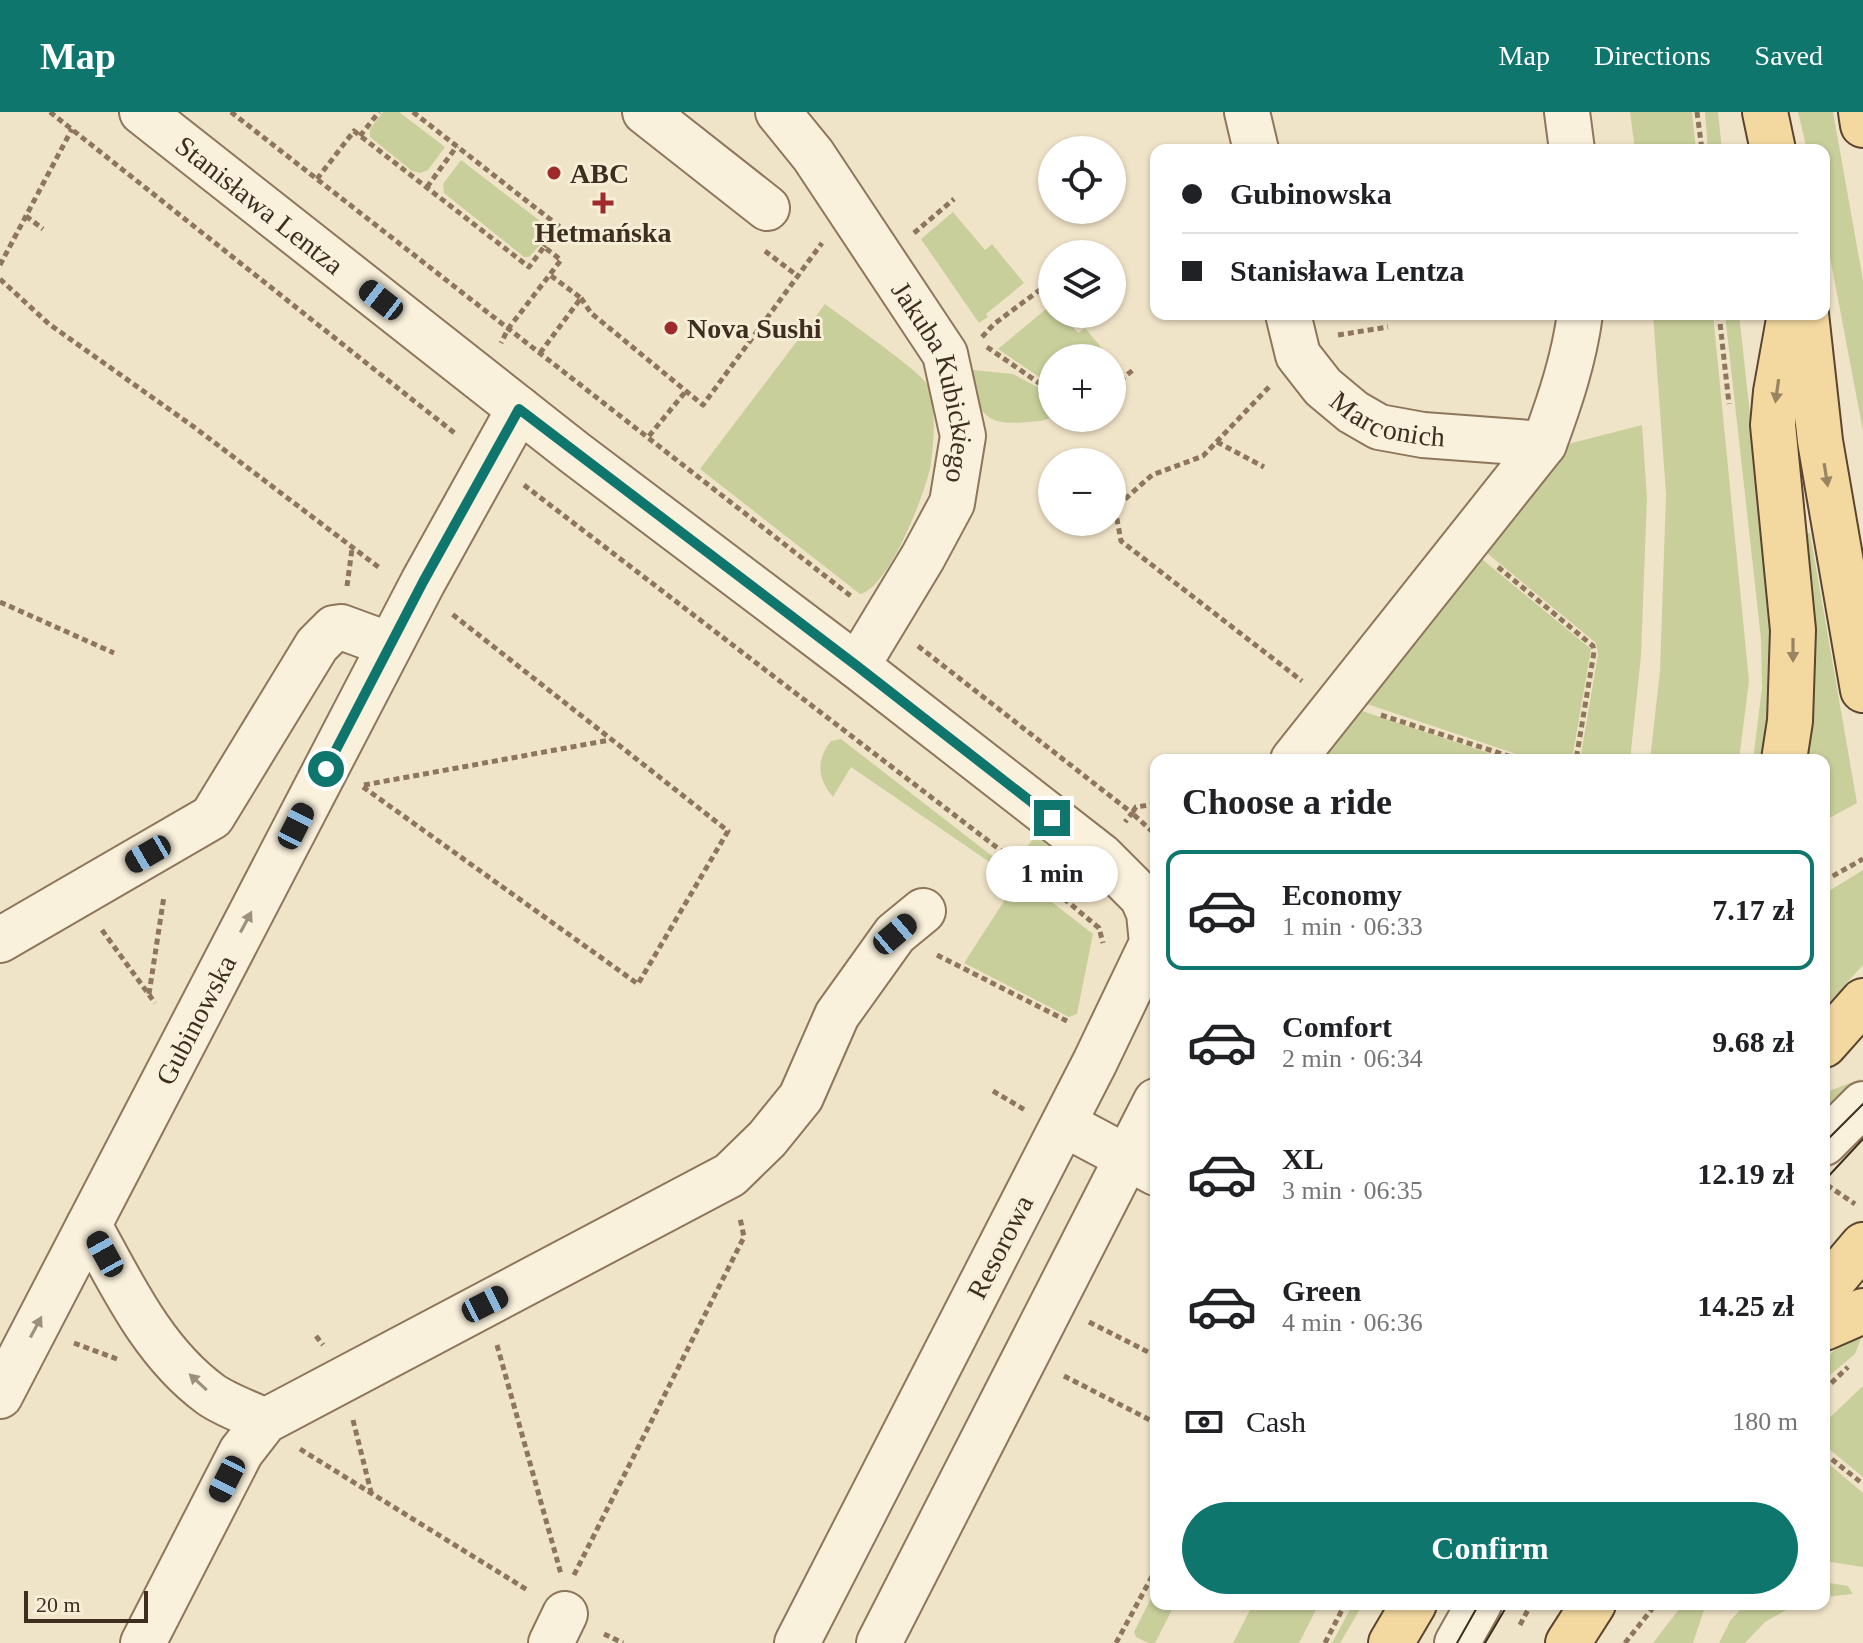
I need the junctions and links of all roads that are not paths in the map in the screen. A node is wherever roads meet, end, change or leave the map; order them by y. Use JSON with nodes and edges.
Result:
{"nodes":[{"id":1,"x":142,"y":112,"type":"edge"},
{"id":2,"x":645,"y":112,"type":"edge"},
{"id":3,"x":778,"y":112,"type":"edge"},
{"id":4,"x":1247,"y":112,"type":"edge"},
{"id":5,"x":1567,"y":112,"type":"edge"},
{"id":6,"x":1765,"y":112,"type":"edge"},
{"id":7,"x":1861,"y":112,"type":"edge"},
{"id":8,"x":1863,"y":125,"type":"edge"},
{"id":9,"x":1255,"y":144,"type":"edge"},
{"id":10,"x":1571,"y":144,"type":"edge"},
{"id":11,"x":1772,"y":144,"type":"edge"},
{"id":12,"x":767,"y":208,"type":"dead end"},
{"id":13,"x":1579,"y":320,"type":"edge"},
{"id":14,"x":1789,"y":320,"type":"edge"},
{"id":15,"x":1807,"y":320,"type":"edge"},
{"id":16,"x":1310,"y":336,"type":"edge"},
{"id":17,"x":519,"y":409,"type":"junction"},
{"id":18,"x":1544,"y":444,"type":"junction"},
{"id":19,"x":390,"y":645,"type":"junction"},
{"id":20,"x":857,"y":666,"type":"junction"},
{"id":21,"x":1863,"y":690,"type":"edge"},
{"id":22,"x":1298,"y":754,"type":"edge"},
{"id":23,"x":1785,"y":754,"type":"edge"},
{"id":24,"x":1112,"y":841,"type":"joint"},
{"id":25,"x":1150,"y":907,"type":"edge"},
{"id":26,"x":909,"y":922,"type":"road end"},
{"id":27,"x":0,"y":940,"type":"edge"},
{"id":28,"x":1150,"y":946,"type":"edge"},
{"id":29,"x":1863,"y":1001,"type":"edge"},
{"id":30,"x":1830,"y":1038,"type":"edge"},
{"id":31,"x":1863,"y":1104,"type":"edge"},
{"id":32,"x":1048,"y":1119,"type":"junction"},
{"id":33,"x":1150,"y":1127,"type":"edge"},
{"id":34,"x":1830,"y":1137,"type":"edge"},
{"id":35,"x":1141,"y":1165,"type":"edge"},
{"id":36,"x":89,"y":1225,"type":"junction"},
{"id":37,"x":1863,"y":1245,"type":"edge"},
{"id":38,"x":1830,"y":1284,"type":"edge"},
{"id":39,"x":1863,"y":1311,"type":"edge"},
{"id":40,"x":1830,"y":1325,"type":"edge"},
{"id":41,"x":0,"y":1396,"type":"edge"},
{"id":42,"x":265,"y":1421,"type":"junction"},
{"id":43,"x":1410,"y":1610,"type":"edge"},
{"id":44,"x":1476,"y":1610,"type":"edge"},
{"id":45,"x":1589,"y":1610,"type":"edge"},
{"id":46,"x":143,"y":1643,"type":"edge"},
{"id":47,"x":797,"y":1643,"type":"edge"},
{"id":48,"x":879,"y":1643,"type":"edge"},
{"id":49,"x":1391,"y":1643,"type":"edge"},
{"id":50,"x":1457,"y":1643,"type":"edge"},
{"id":51,"x":1568,"y":1643,"type":"edge"}],
"edges":[{"from":1,"to":17,"type":"street","name":"Stanisława Lentza"},
{"from":2,"to":12,"type":"street"},
{"from":3,"to":20,"type":"street","name":"Jakuba Kubickiego"},
{"from":4,"to":9,"type":"street"},
{"from":5,"to":10,"type":"street"},
{"from":6,"to":11,"type":"main road"},
{"from":7,"to":8,"type":"main road"},
{"from":13,"to":18,"type":"street"},
{"from":14,"to":23,"type":"main road","one_way":true},
{"from":15,"to":21,"type":"main road","one_way":true},
{"from":16,"to":18,"type":"street","name":"Marconich"},
{"from":17,"to":19,"type":"street","name":"Gubinowska"},
{"from":17,"to":20,"type":"street","name":"Stanisława Lentza"},
{"from":18,"to":22,"type":"street"},
{"from":19,"to":27,"type":"street"},
{"from":36,"to":19,"type":"street","name":"Gubinowska","one_way":true},
{"from":20,"to":24,"type":"street","name":"Stanisława Lentza"},
{"from":24,"to":25,"type":"street","name":"Resorowa"},
{"from":26,"to":42,"type":"street"},
{"from":28,"to":32,"type":"street","name":"Resorowa"},
{"from":29,"to":30,"type":"main road"},
{"from":31,"to":34,"type":"street"},
{"from":32,"to":35,"type":"street"},
{"from":32,"to":47,"type":"street","name":"Resorowa"},
{"from":33,"to":35,"type":"street"},
{"from":35,"to":48,"type":"street"},
{"from":41,"to":36,"type":"street","name":"Gubinowska","one_way":true},
{"from":42,"to":36,"type":"street","one_way":true},
{"from":37,"to":38,"type":"main road"},
{"from":39,"to":40,"type":"main road"},
{"from":42,"to":46,"type":"street"},
{"from":43,"to":49,"type":"main road"},
{"from":44,"to":50,"type":"street"},
{"from":45,"to":51,"type":"main road"}]}
